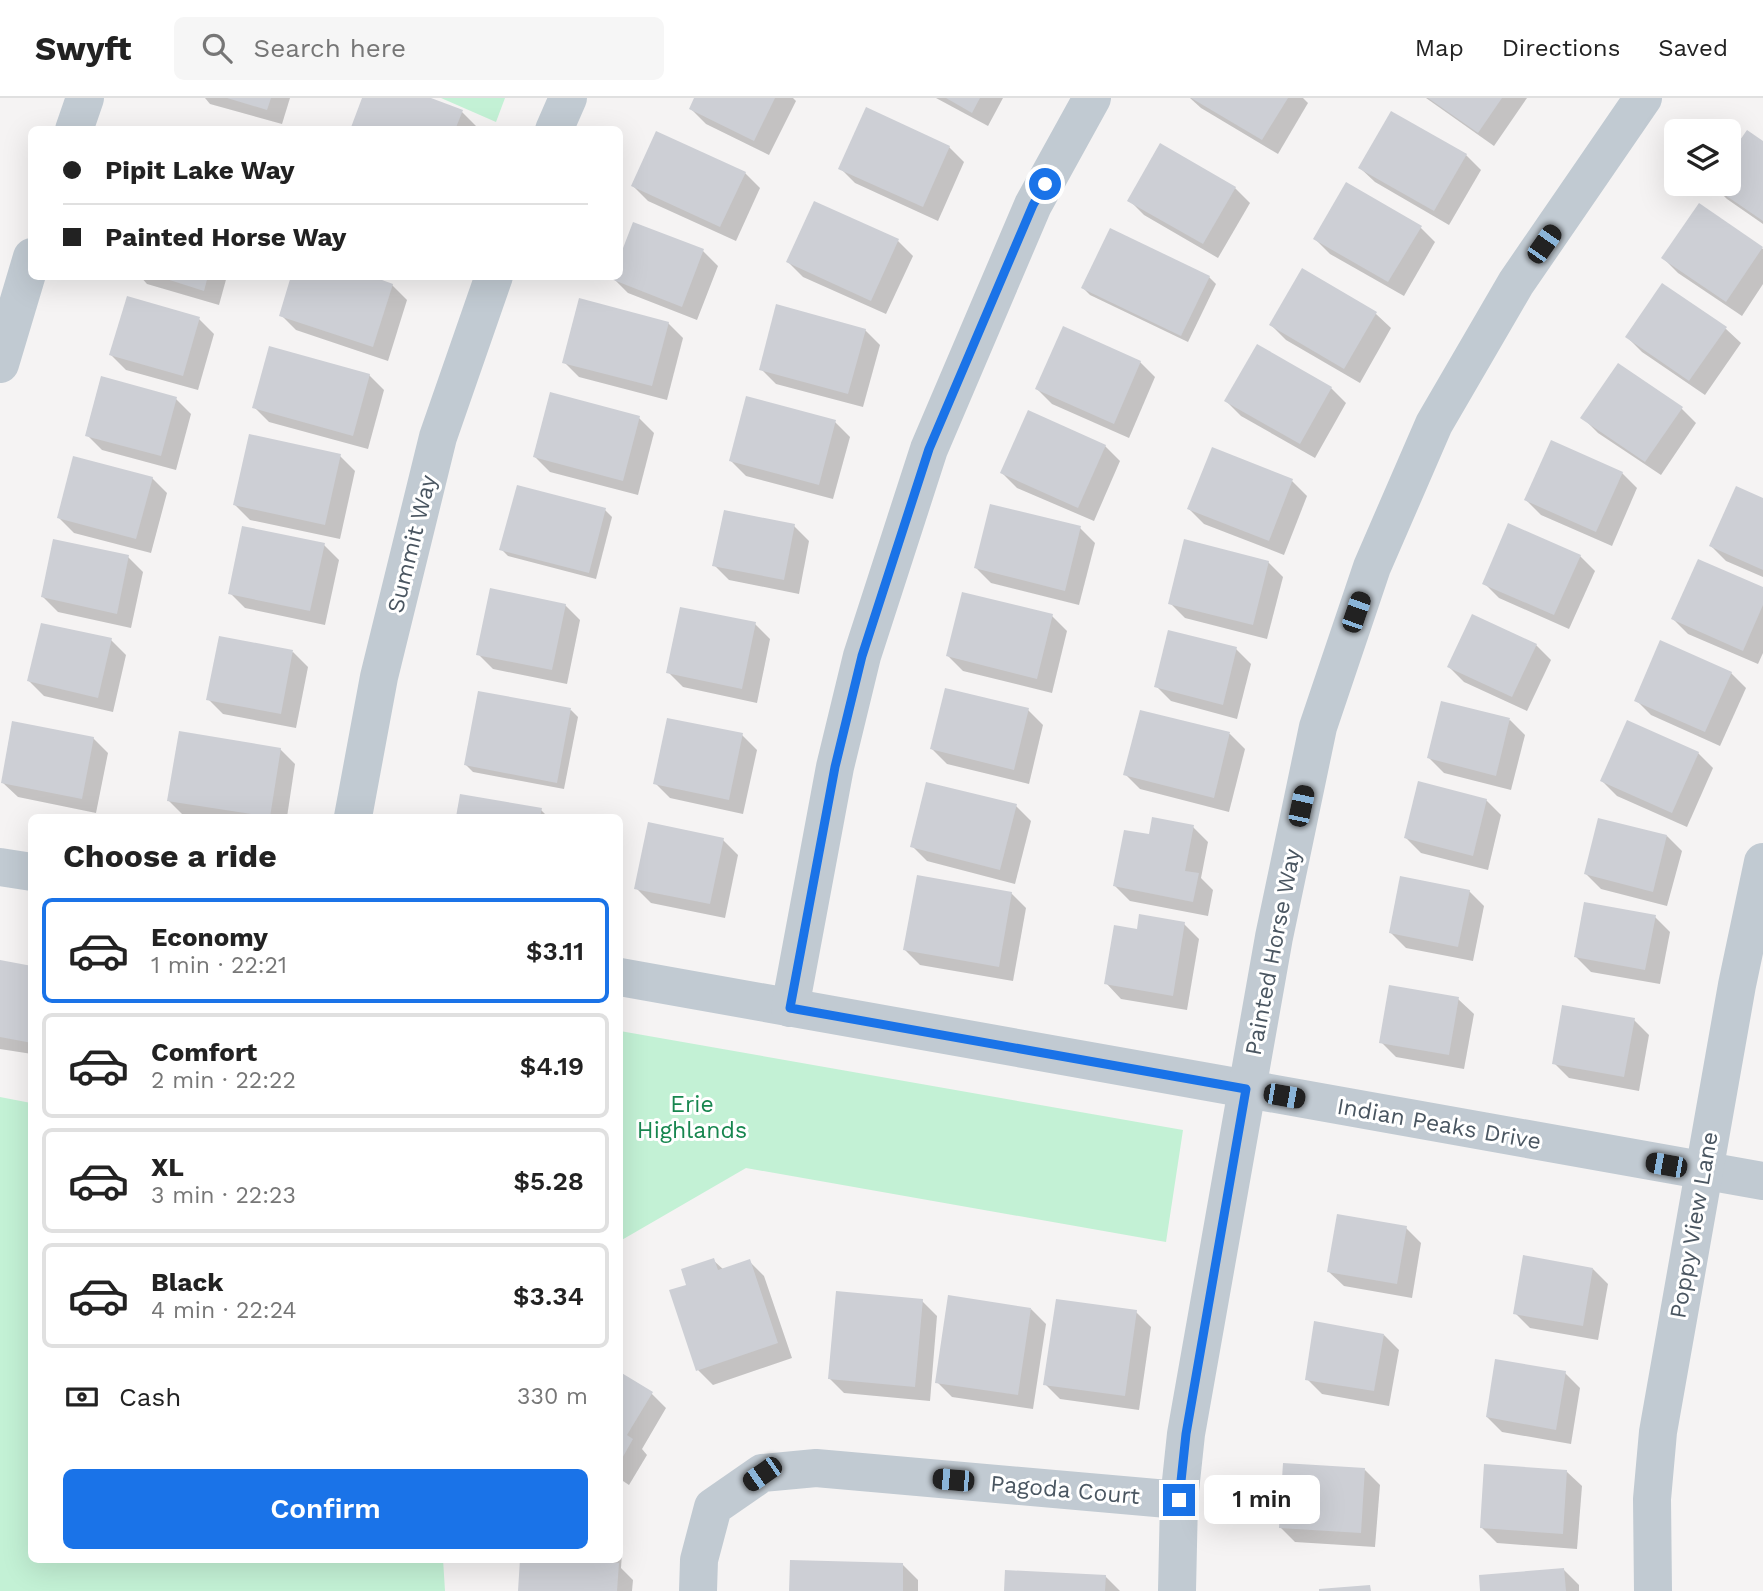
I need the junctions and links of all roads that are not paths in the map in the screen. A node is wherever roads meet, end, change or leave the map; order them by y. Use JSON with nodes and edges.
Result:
{"nodes":[{"id":1,"x":85,"y":98,"type":"edge"},
{"id":2,"x":568,"y":98,"type":"edge"},
{"id":3,"x":1092,"y":98,"type":"edge"},
{"id":4,"x":1643,"y":98,"type":"edge"},
{"id":5,"x":75,"y":126,"type":"edge"},
{"id":6,"x":556,"y":126,"type":"edge"},
{"id":7,"x":28,"y":270,"type":"edge"},
{"id":8,"x":493,"y":280,"type":"edge"},
{"id":9,"x":0,"y":364,"type":"edge"},
{"id":10,"x":354,"y":814,"type":"edge"},
{"id":11,"x":1763,"y":862,"type":"edge"},
{"id":12,"x":0,"y":867,"type":"edge"},
{"id":13,"x":28,"y":871,"type":"edge"},
{"id":14,"x":623,"y":978,"type":"edge"},
{"id":15,"x":790,"y":1008,"type":"junction"},
{"id":16,"x":1246,"y":1089,"type":"junction"},
{"id":17,"x":1704,"y":1171,"type":"junction"},
{"id":18,"x":1763,"y":1181,"type":"edge"},
{"id":19,"x":1179,"y":1500,"type":"junction"},
{"id":20,"x":698,"y":1591,"type":"edge"},
{"id":21,"x":1177,"y":1591,"type":"edge"},
{"id":22,"x":1653,"y":1591,"type":"edge"}],
"edges":[{"from":1,"to":5,"type":"street"},
{"from":2,"to":6,"type":"street"},
{"from":3,"to":15,"type":"street"},
{"from":4,"to":16,"type":"street","name":"Painted Horse Way"},
{"from":7,"to":9,"type":"street"},
{"from":8,"to":10,"type":"street","name":"Summit Way"},
{"from":11,"to":17,"type":"street","name":"Poppy View Lane"},
{"from":12,"to":13,"type":"street"},
{"from":14,"to":15,"type":"street","name":"Indian Peaks Drive"},
{"from":15,"to":16,"type":"street","name":"Indian Peaks Drive"},
{"from":16,"to":17,"type":"street","name":"Indian Peaks Drive"},
{"from":16,"to":19,"type":"street","name":"Painted Horse Way"},
{"from":17,"to":18,"type":"street","name":"Indian Peaks Drive"},
{"from":17,"to":22,"type":"street","name":"Poppy View Lane"},
{"from":19,"to":20,"type":"street","name":"Pagoda Court"},
{"from":19,"to":21,"type":"street","name":"Painted Horse Way"}]}
